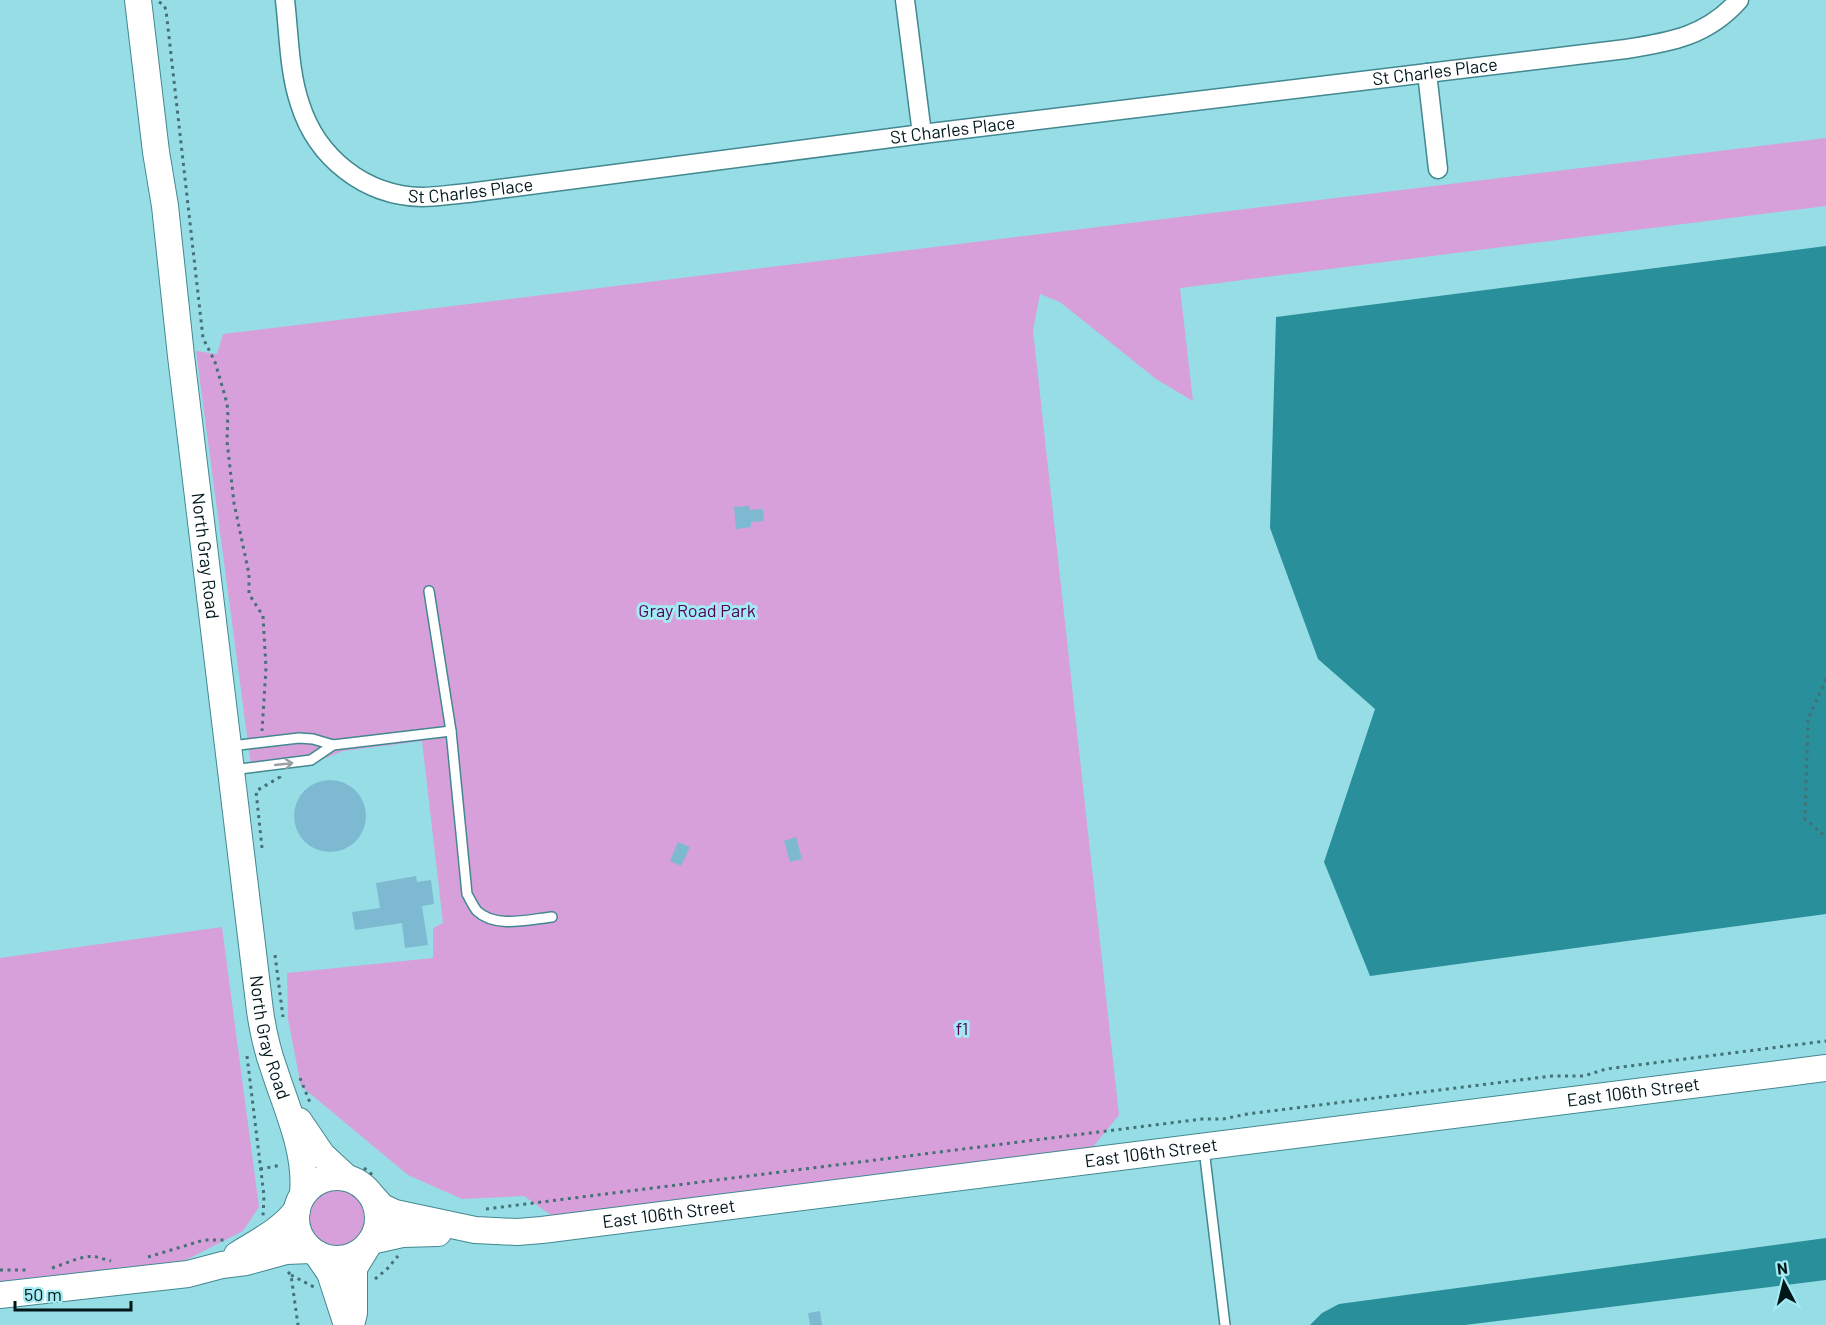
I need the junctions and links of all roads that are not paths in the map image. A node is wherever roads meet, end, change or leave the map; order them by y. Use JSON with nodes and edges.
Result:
{"nodes":[{"id":1,"x":138,"y":0,"type":"edge"},
{"id":2,"x":285,"y":0,"type":"edge"},
{"id":3,"x":905,"y":0,"type":"edge"},
{"id":4,"x":1739,"y":0,"type":"edge"},
{"id":5,"x":1427,"y":73,"type":"junction"},
{"id":6,"x":922,"y":134,"type":"junction"},
{"id":7,"x":1438,"y":169,"type":"dead end"},
{"id":8,"x":429,"y":591,"type":"dead end"},
{"id":9,"x":451,"y":731,"type":"junction"},
{"id":10,"x":333,"y":745,"type":"junction"},
{"id":11,"x":229,"y":758,"type":"junction"},
{"id":12,"x":552,"y":916,"type":"dead end"},
{"id":13,"x":1826,"y":1068,"type":"edge"},
{"id":14,"x":288,"y":1107,"type":"junction"},
{"id":15,"x":1203,"y":1146,"type":"junction"},
{"id":16,"x":355,"y":1173,"type":"junction"},
{"id":17,"x":374,"y":1187,"type":"junction"},
{"id":18,"x":300,"y":1202,"type":"junction"},
{"id":19,"x":479,"y":1220,"type":"junction"},
{"id":20,"x":369,"y":1244,"type":"junction"},
{"id":21,"x":314,"y":1252,"type":"junction"},
{"id":22,"x":222,"y":1265,"type":"junction"},
{"id":23,"x":0,"y":1295,"type":"edge"},
{"id":24,"x":349,"y":1325,"type":"edge"},
{"id":25,"x":1224,"y":1325,"type":"edge"}],
"edges":[{"from":1,"to":11,"type":"street","name":"North Gray Road"},
{"from":2,"to":6,"type":"street","name":"St Charles Place"},
{"from":3,"to":6,"type":"street"},
{"from":4,"to":5,"type":"street","name":"St Charles Place"},
{"from":5,"to":6,"type":"street","name":"St Charles Place"},
{"from":5,"to":7,"type":"street"},
{"from":8,"to":9,"type":"lane"},
{"from":9,"to":10,"type":"lane"},
{"from":9,"to":12,"type":"lane"},
{"from":10,"to":11,"type":"lane"},
{"from":11,"to":10,"type":"lane","one_way":true},
{"from":11,"to":14,"type":"street","name":"North Gray Road"},
{"from":13,"to":15,"type":"street","name":"East 106th Street"},
{"from":14,"to":16,"type":"street","name":"North Gray Road"},
{"from":14,"to":18,"type":"street","name":"North Gray Road"},
{"from":15,"to":19,"type":"street","name":"East 106th Street"},
{"from":15,"to":25,"type":"lane"},
{"from":16,"to":17,"type":"street"},
{"from":16,"to":18,"type":"street"},
{"from":17,"to":19,"type":"street","name":"East 106th Street"},
{"from":17,"to":20,"type":"street"},
{"from":18,"to":21,"type":"street"},
{"from":18,"to":22,"type":"street"},
{"from":19,"to":20,"type":"street","name":"East 106th Street"},
{"from":20,"to":21,"type":"street"},
{"from":20,"to":24,"type":"street"},
{"from":21,"to":22,"type":"street"},
{"from":21,"to":24,"type":"street"},
{"from":22,"to":23,"type":"street"}]}
